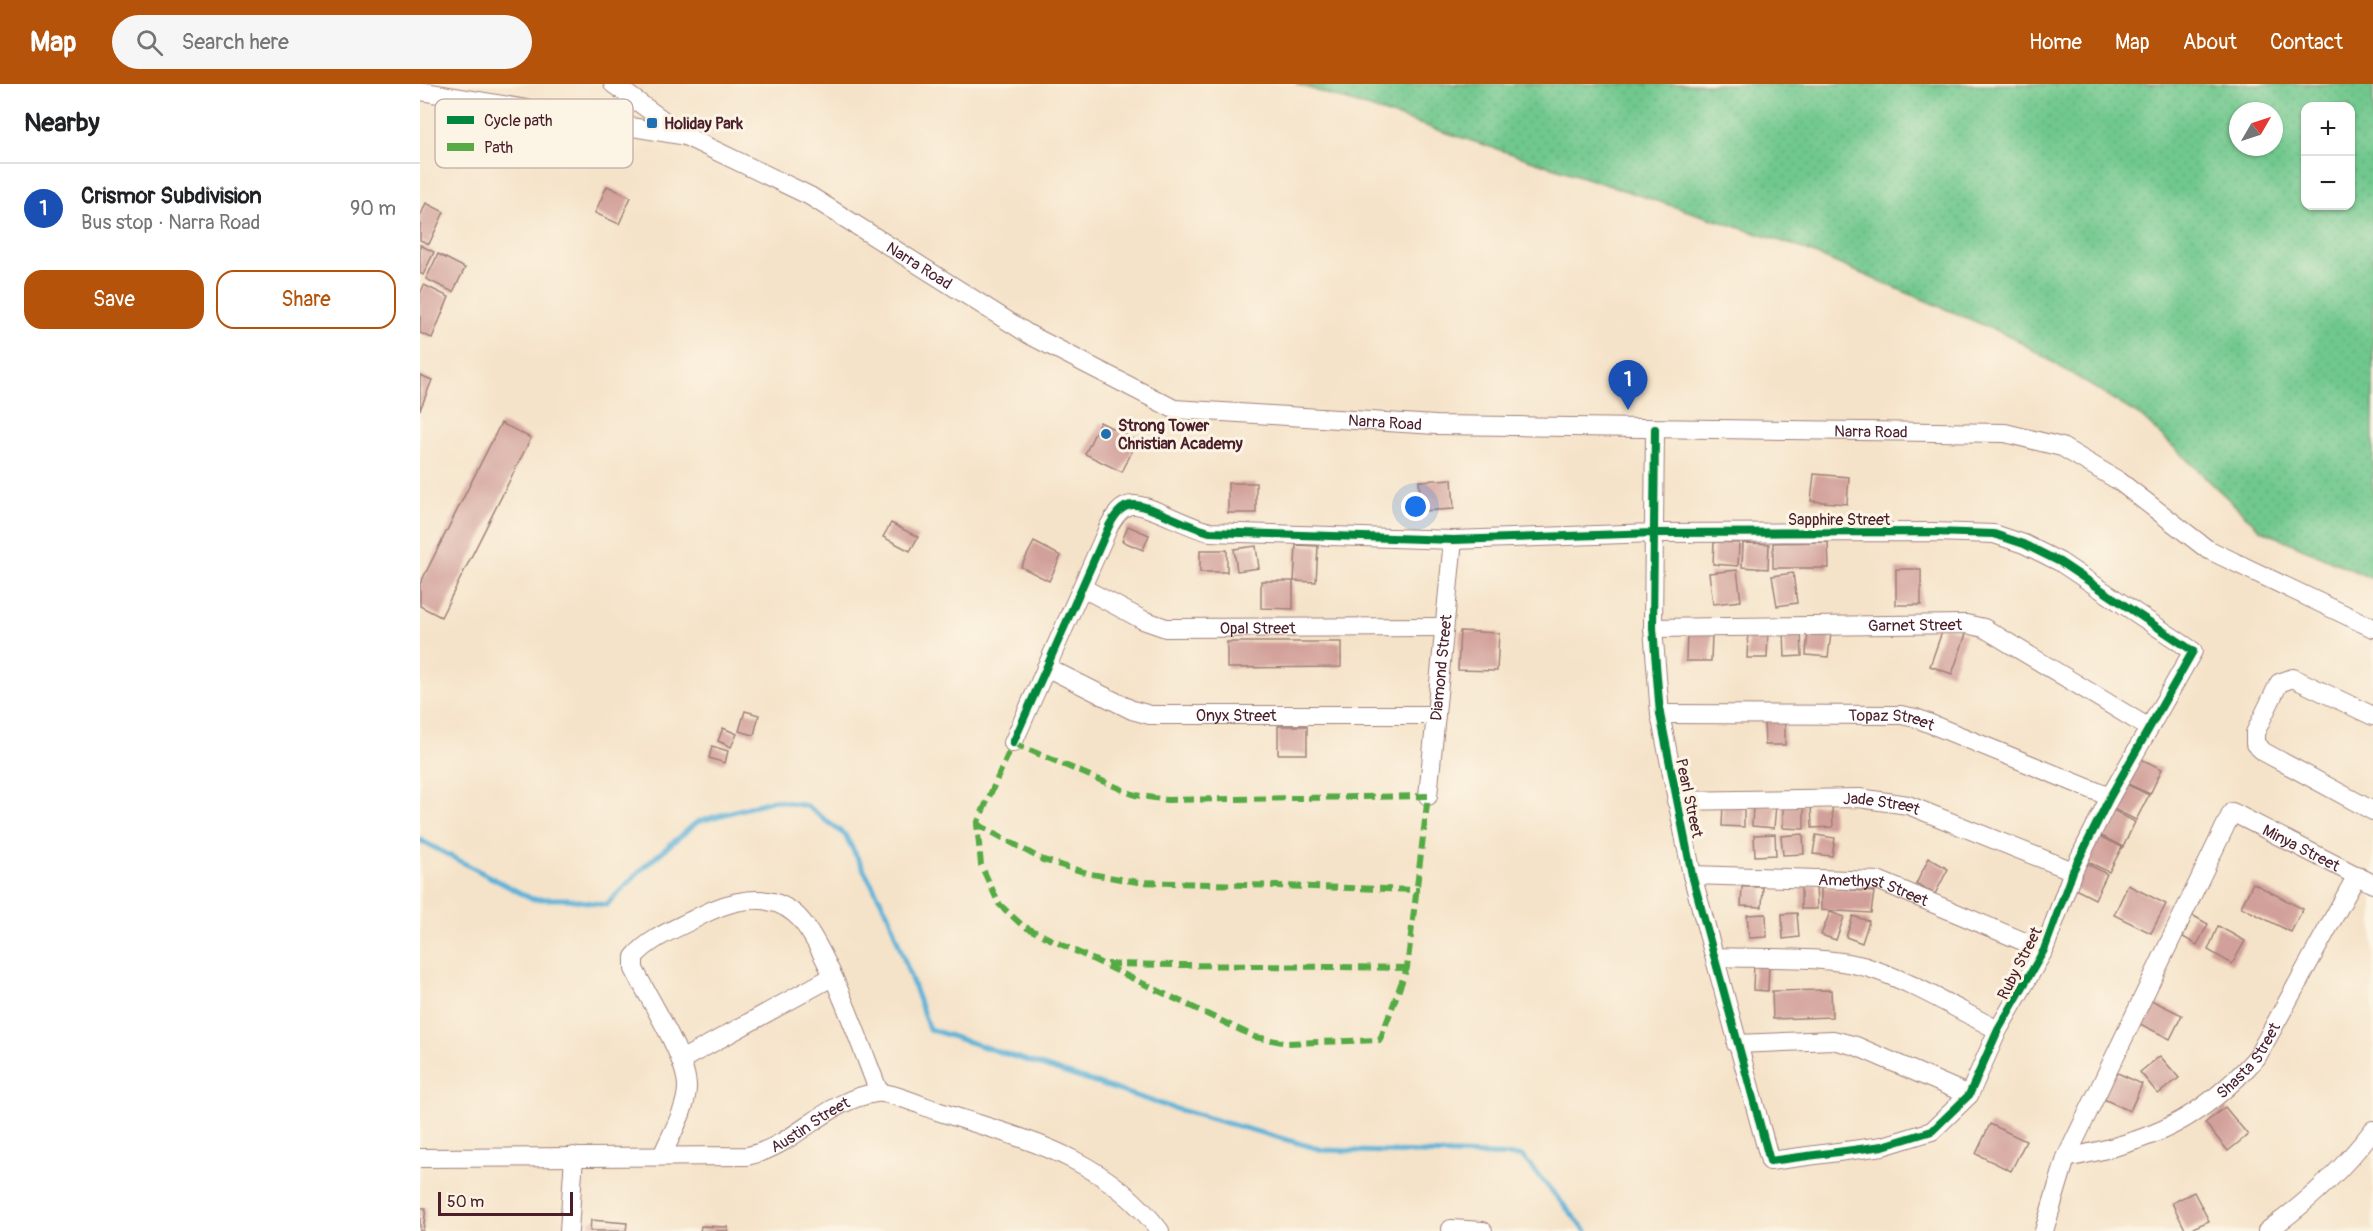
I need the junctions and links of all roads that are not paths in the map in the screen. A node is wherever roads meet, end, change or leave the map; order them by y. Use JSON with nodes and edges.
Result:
{"nodes":[{"id":1,"x":613,"y":84,"type":"edge"},
{"id":2,"x":420,"y":91,"type":"edge"},
{"id":3,"x":467,"y":99,"type":"edge"},
{"id":4,"x":633,"y":127,"type":"edge"},
{"id":5,"x":685,"y":136,"type":"junction"},
{"id":6,"x":1655,"y":429,"type":"junction"},
{"id":7,"x":1654,"y":533,"type":"junction"},
{"id":8,"x":1453,"y":540,"type":"junction"},
{"id":9,"x":1083,"y":588,"type":"junction"},
{"id":10,"x":1444,"y":627,"type":"junction"},
{"id":11,"x":1653,"y":628,"type":"junction"},
{"id":12,"x":2373,"y":628,"type":"edge"},
{"id":13,"x":2193,"y":651,"type":"joint"},
{"id":14,"x":1046,"y":667,"type":"junction"},
{"id":15,"x":1660,"y":714,"type":"junction"},
{"id":16,"x":1436,"y":715,"type":"junction"},
{"id":17,"x":2373,"y":716,"type":"edge"},
{"id":18,"x":2149,"y":728,"type":"junction"},
{"id":19,"x":1013,"y":743,"type":"dead end"},
{"id":20,"x":1428,"y":796,"type":"dead end"},
{"id":21,"x":2110,"y":797,"type":"junction"},
{"id":22,"x":1676,"y":801,"type":"junction"},
{"id":23,"x":2373,"y":811,"type":"edge"},
{"id":24,"x":2073,"y":871,"type":"junction"},
{"id":25,"x":1692,"y":875,"type":"junction"},
{"id":26,"x":2365,"y":879,"type":"edge"},
{"id":27,"x":2044,"y":950,"type":"junction"},
{"id":28,"x":1715,"y":957,"type":"junction"},
{"id":29,"x":832,"y":977,"type":"junction"},
{"id":30,"x":1998,"y":1030,"type":"junction"},
{"id":31,"x":1736,"y":1044,"type":"junction"},
{"id":32,"x":681,"y":1060,"type":"junction"},
{"id":33,"x":879,"y":1092,"type":"junction"},
{"id":34,"x":1969,"y":1095,"type":"junction"},
{"id":35,"x":2373,"y":1130,"type":"edge"},
{"id":36,"x":574,"y":1156,"type":"junction"},
{"id":37,"x":662,"y":1156,"type":"junction"},
{"id":38,"x":420,"y":1158,"type":"edge"},
{"id":39,"x":2066,"y":1158,"type":"junction"},
{"id":40,"x":1770,"y":1161,"type":"joint"},
{"id":41,"x":1451,"y":1229,"type":"dead end"},
{"id":42,"x":569,"y":1231,"type":"edge"},
{"id":43,"x":1160,"y":1231,"type":"edge"},
{"id":44,"x":1483,"y":1231,"type":"edge"},
{"id":45,"x":2044,"y":1231,"type":"edge"},
{"id":46,"x":2267,"y":1231,"type":"edge"}],
"edges":[{"from":1,"to":5,"type":"street"},
{"from":2,"to":3,"type":"street","name":"Narra Road"},
{"from":4,"to":5,"type":"street","name":"Narra Road"},
{"from":5,"to":6,"type":"street","name":"Narra Road"},
{"from":6,"to":7,"type":"street","name":"Pearl Street"},
{"from":6,"to":12,"type":"street","name":"Narra Road"},
{"from":7,"to":8,"type":"street","name":"Sapphire Street"},
{"from":7,"to":11,"type":"street","name":"Pearl Street"},
{"from":7,"to":13,"type":"street","name":"Sapphire Street"},
{"from":8,"to":9,"type":"street","name":"Sapphire Street"},
{"from":8,"to":10,"type":"street","name":"Diamond Street"},
{"from":9,"to":10,"type":"street","name":"Opal Street"},
{"from":9,"to":14,"type":"street"},
{"from":10,"to":16,"type":"street","name":"Diamond Street"},
{"from":11,"to":15,"type":"street","name":"Pearl Street"},
{"from":11,"to":18,"type":"street","name":"Garnet Street"},
{"from":13,"to":18,"type":"street","name":"Ruby Street"},
{"from":14,"to":16,"type":"street","name":"Onyx Street"},
{"from":14,"to":19,"type":"street"},
{"from":15,"to":21,"type":"street","name":"Topaz Street"},
{"from":15,"to":22,"type":"street","name":"Pearl Street"},
{"from":16,"to":20,"type":"street","name":"Diamond Street"},
{"from":17,"to":23,"type":"street"},
{"from":18,"to":21,"type":"street","name":"Ruby Street"},
{"from":21,"to":24,"type":"street","name":"Ruby Street"},
{"from":22,"to":24,"type":"street","name":"Jade Street"},
{"from":22,"to":25,"type":"street","name":"Pearl Street"},
{"from":24,"to":27,"type":"street","name":"Ruby Street"},
{"from":25,"to":27,"type":"street","name":"Amethyst Street"},
{"from":25,"to":28,"type":"street","name":"Pearl Street"},
{"from":26,"to":39,"type":"street","name":"Shasta Street"},
{"from":26,"to":39,"type":"street","name":"Minya Street"},
{"from":27,"to":30,"type":"street","name":"Ruby Street"},
{"from":28,"to":30,"type":"street"},
{"from":28,"to":31,"type":"street","name":"Pearl Street"},
{"from":29,"to":32,"type":"street"},
{"from":29,"to":32,"type":"street"},
{"from":29,"to":33,"type":"street"},
{"from":30,"to":34,"type":"street","name":"Ruby Street"},
{"from":31,"to":34,"type":"street"},
{"from":31,"to":40,"type":"street","name":"Pearl Street"},
{"from":32,"to":37,"type":"street"},
{"from":33,"to":37,"type":"street","name":"Austin Street"},
{"from":33,"to":43,"type":"street"},
{"from":34,"to":40,"type":"street","name":"Ruby Street"},
{"from":35,"to":46,"type":"street"},
{"from":36,"to":37,"type":"street","name":"Austin Street"},
{"from":36,"to":38,"type":"street","name":"Austin Street"},
{"from":36,"to":42,"type":"street"},
{"from":39,"to":45,"type":"street"},
{"from":41,"to":44,"type":"street"}]}
